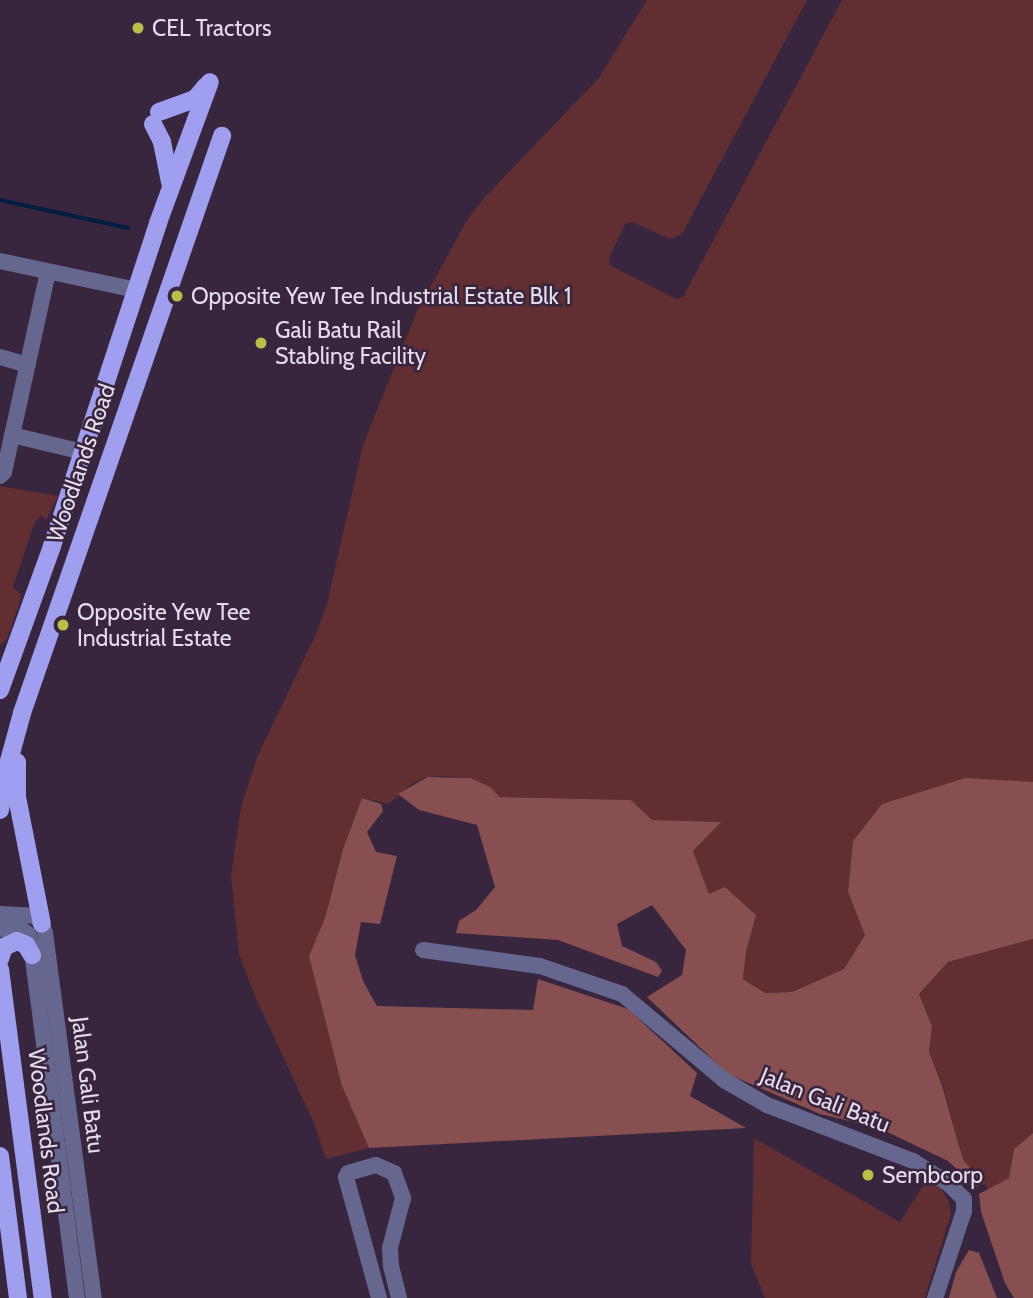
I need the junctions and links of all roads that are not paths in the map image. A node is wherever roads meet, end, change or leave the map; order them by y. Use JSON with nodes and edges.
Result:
{"nodes":[{"id":1,"x":222,"y":136,"type":"dead end"},
{"id":2,"x":170,"y":189,"type":"junction"},
{"id":3,"x":158,"y":223,"type":"junction"},
{"id":4,"x":186,"y":235,"type":"junction"},
{"id":5,"x":0,"y":261,"type":"edge"},
{"id":6,"x":48,"y":272,"type":"junction"},
{"id":7,"x":136,"y":290,"type":"junction"},
{"id":8,"x":0,"y":358,"type":"edge"},
{"id":9,"x":28,"y":365,"type":"junction"},
{"id":10,"x":12,"y":435,"type":"junction"},
{"id":11,"x":83,"y":452,"type":"junction"},
{"id":12,"x":0,"y":476,"type":"edge"},
{"id":13,"x":5,"y":658,"type":"edge"},
{"id":14,"x":0,"y":690,"type":"edge"},
{"id":15,"x":22,"y":713,"type":"junction"},
{"id":16,"x":0,"y":810,"type":"edge"},
{"id":17,"x":0,"y":914,"type":"edge"},
{"id":18,"x":43,"y":924,"type":"junction"},
{"id":19,"x":0,"y":929,"type":"edge"},
{"id":20,"x":423,"y":950,"type":"dead end"},
{"id":21,"x":32,"y":955,"type":"junction"},
{"id":22,"x":0,"y":959,"type":"edge"},
{"id":23,"x":0,"y":969,"type":"edge"},
{"id":24,"x":0,"y":1156,"type":"edge"},
{"id":25,"x":18,"y":1298,"type":"edge"},
{"id":26,"x":43,"y":1298,"type":"edge"},
{"id":27,"x":77,"y":1298,"type":"edge"},
{"id":28,"x":94,"y":1298,"type":"edge"},
{"id":29,"x":379,"y":1298,"type":"edge"},
{"id":30,"x":399,"y":1298,"type":"edge"},
{"id":31,"x":935,"y":1298,"type":"edge"}],
"edges":[{"from":1,"to":4,"type":"main road","name":"Woodlands Road"},
{"from":2,"to":2,"type":"main road","name":"Woodlands Road"},
{"from":2,"to":3,"type":"main road","name":"Woodlands Road"},
{"from":3,"to":4,"type":"main road"},
{"from":3,"to":7,"type":"main road","name":"Woodlands Road"},
{"from":4,"to":15,"type":"main road","name":"Woodlands Road"},
{"from":5,"to":6,"type":"street"},
{"from":6,"to":7,"type":"street"},
{"from":6,"to":9,"type":"street"},
{"from":7,"to":11,"type":"main road","name":"Woodlands Road"},
{"from":8,"to":9,"type":"street"},
{"from":9,"to":10,"type":"street"},
{"from":10,"to":11,"type":"street"},
{"from":10,"to":12,"type":"street"},
{"from":11,"to":13,"type":"main road","name":"Woodlands Road"},
{"from":13,"to":14,"type":"main road","name":"Woodlands Road"},
{"from":15,"to":16,"type":"main road","name":"Woodlands Road"},
{"from":15,"to":18,"type":"main road"},
{"from":17,"to":18,"type":"street"},
{"from":18,"to":28,"type":"street","name":"Jalan Gali Batu"},
{"from":19,"to":21,"type":"street","name":"Jalan Gali Batu"},
{"from":20,"to":31,"type":"street","name":"Jalan Gali Batu"},
{"from":21,"to":22,"type":"main road"},
{"from":21,"to":27,"type":"street","name":"Jalan Gali Batu"},
{"from":23,"to":26,"type":"main road","name":"Woodlands Road"},
{"from":24,"to":25,"type":"main road"},
{"from":29,"to":30,"type":"street"}]}
